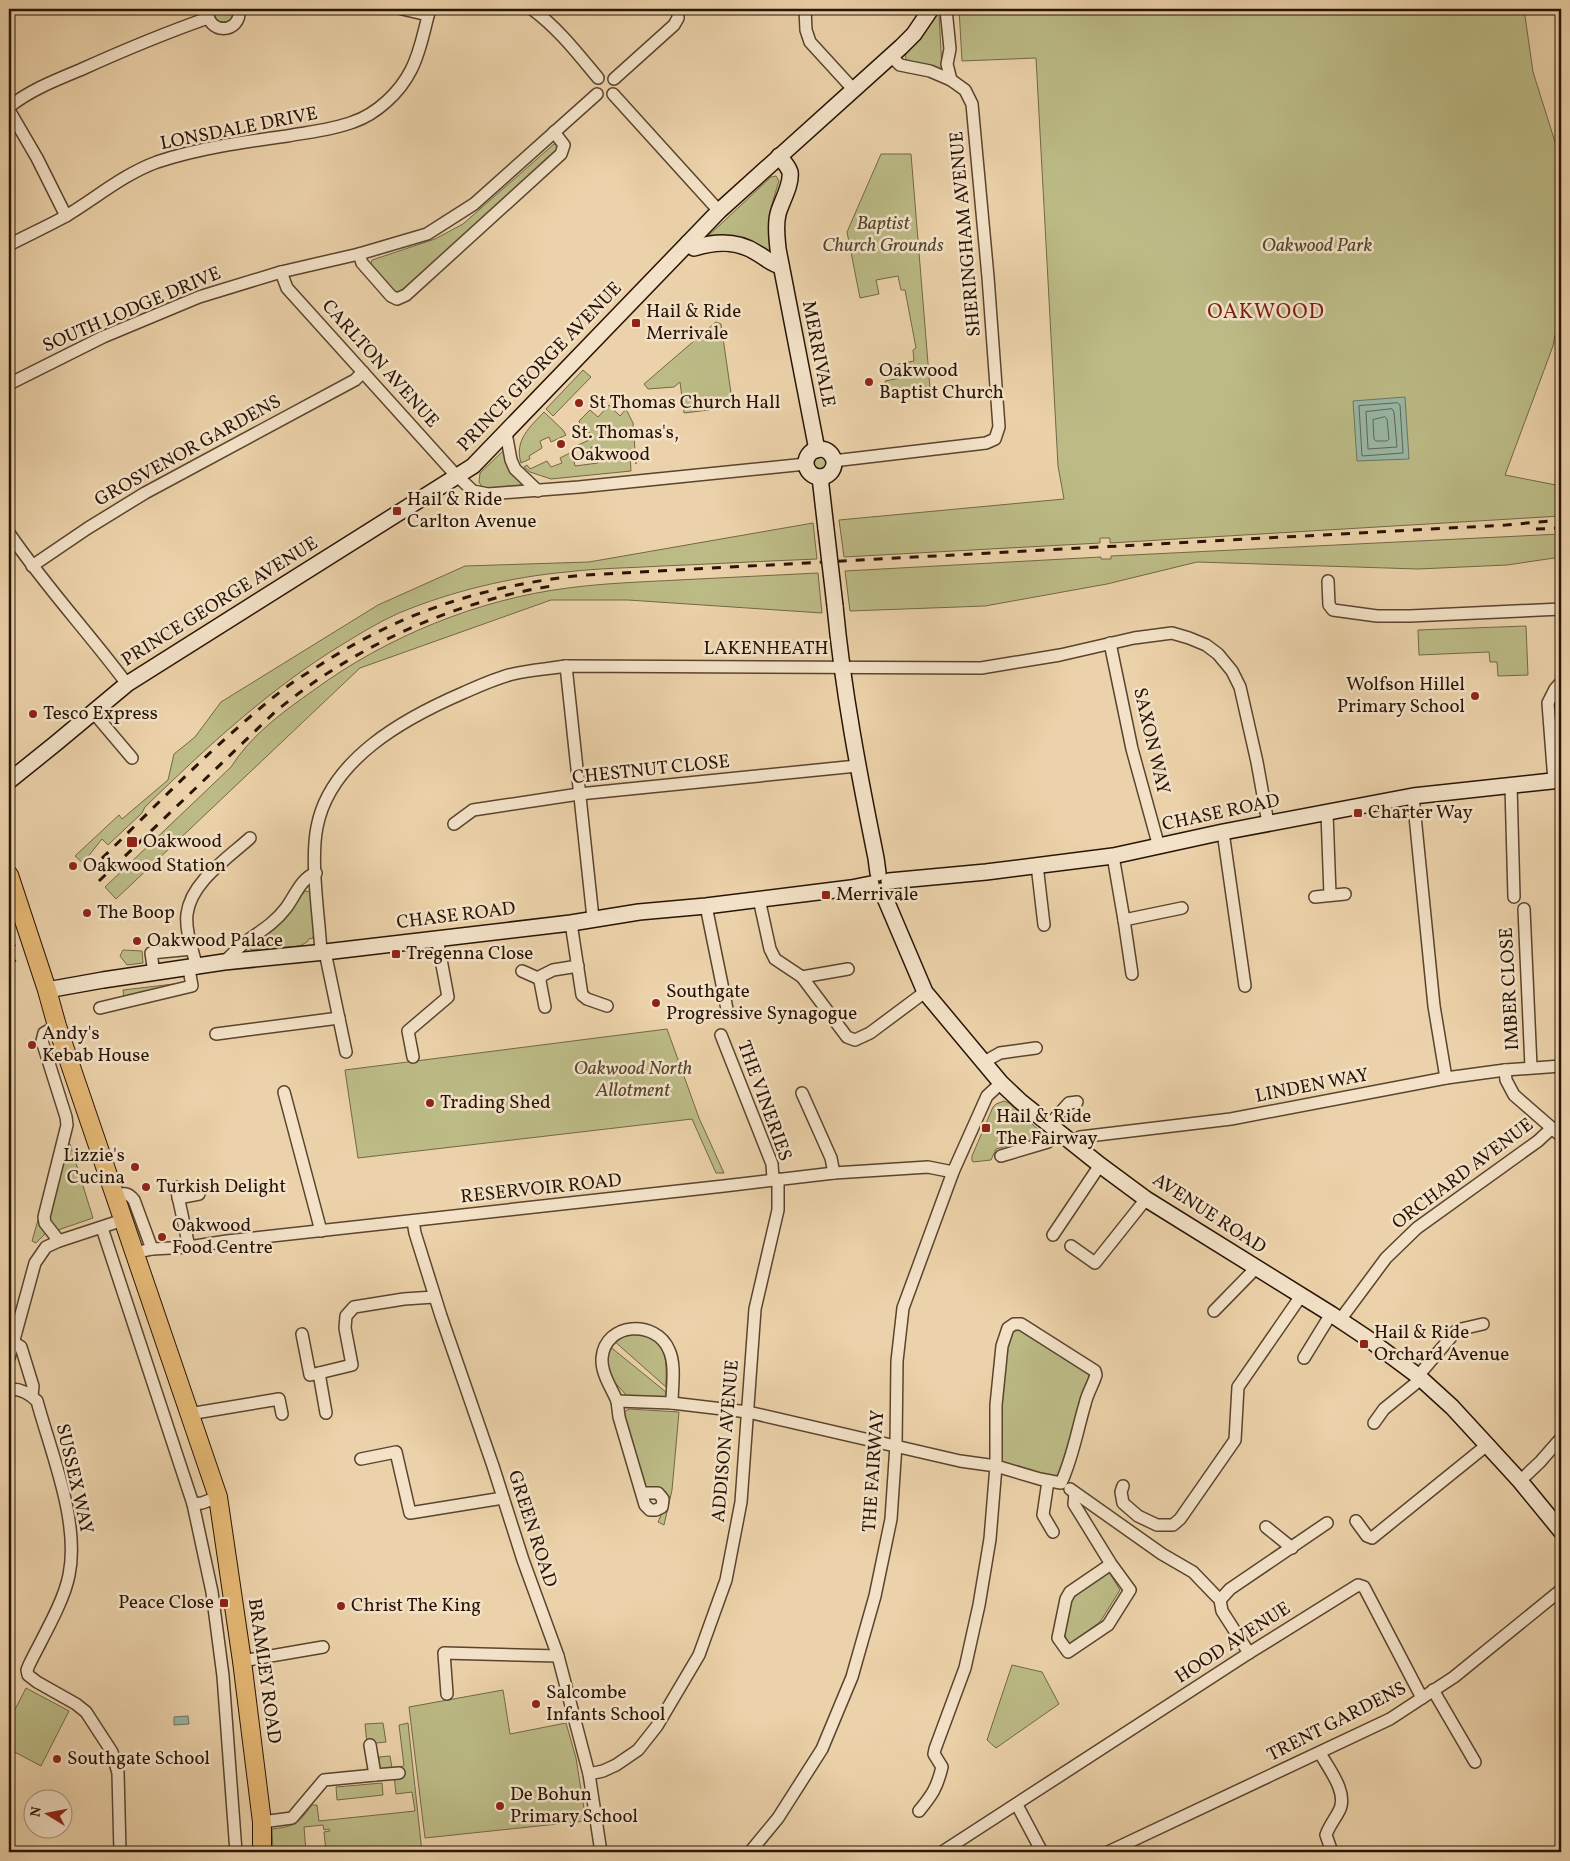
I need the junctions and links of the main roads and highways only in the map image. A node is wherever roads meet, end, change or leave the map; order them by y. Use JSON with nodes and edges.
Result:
{"nodes":[{"id":1,"x":9,"y":875,"type":"edge"},
{"id":2,"x":262,"y":1852,"type":"edge"}],
"edges":[{"from":1,"to":2,"type":"main road","name":"BRAMLEY ROAD"}]}
